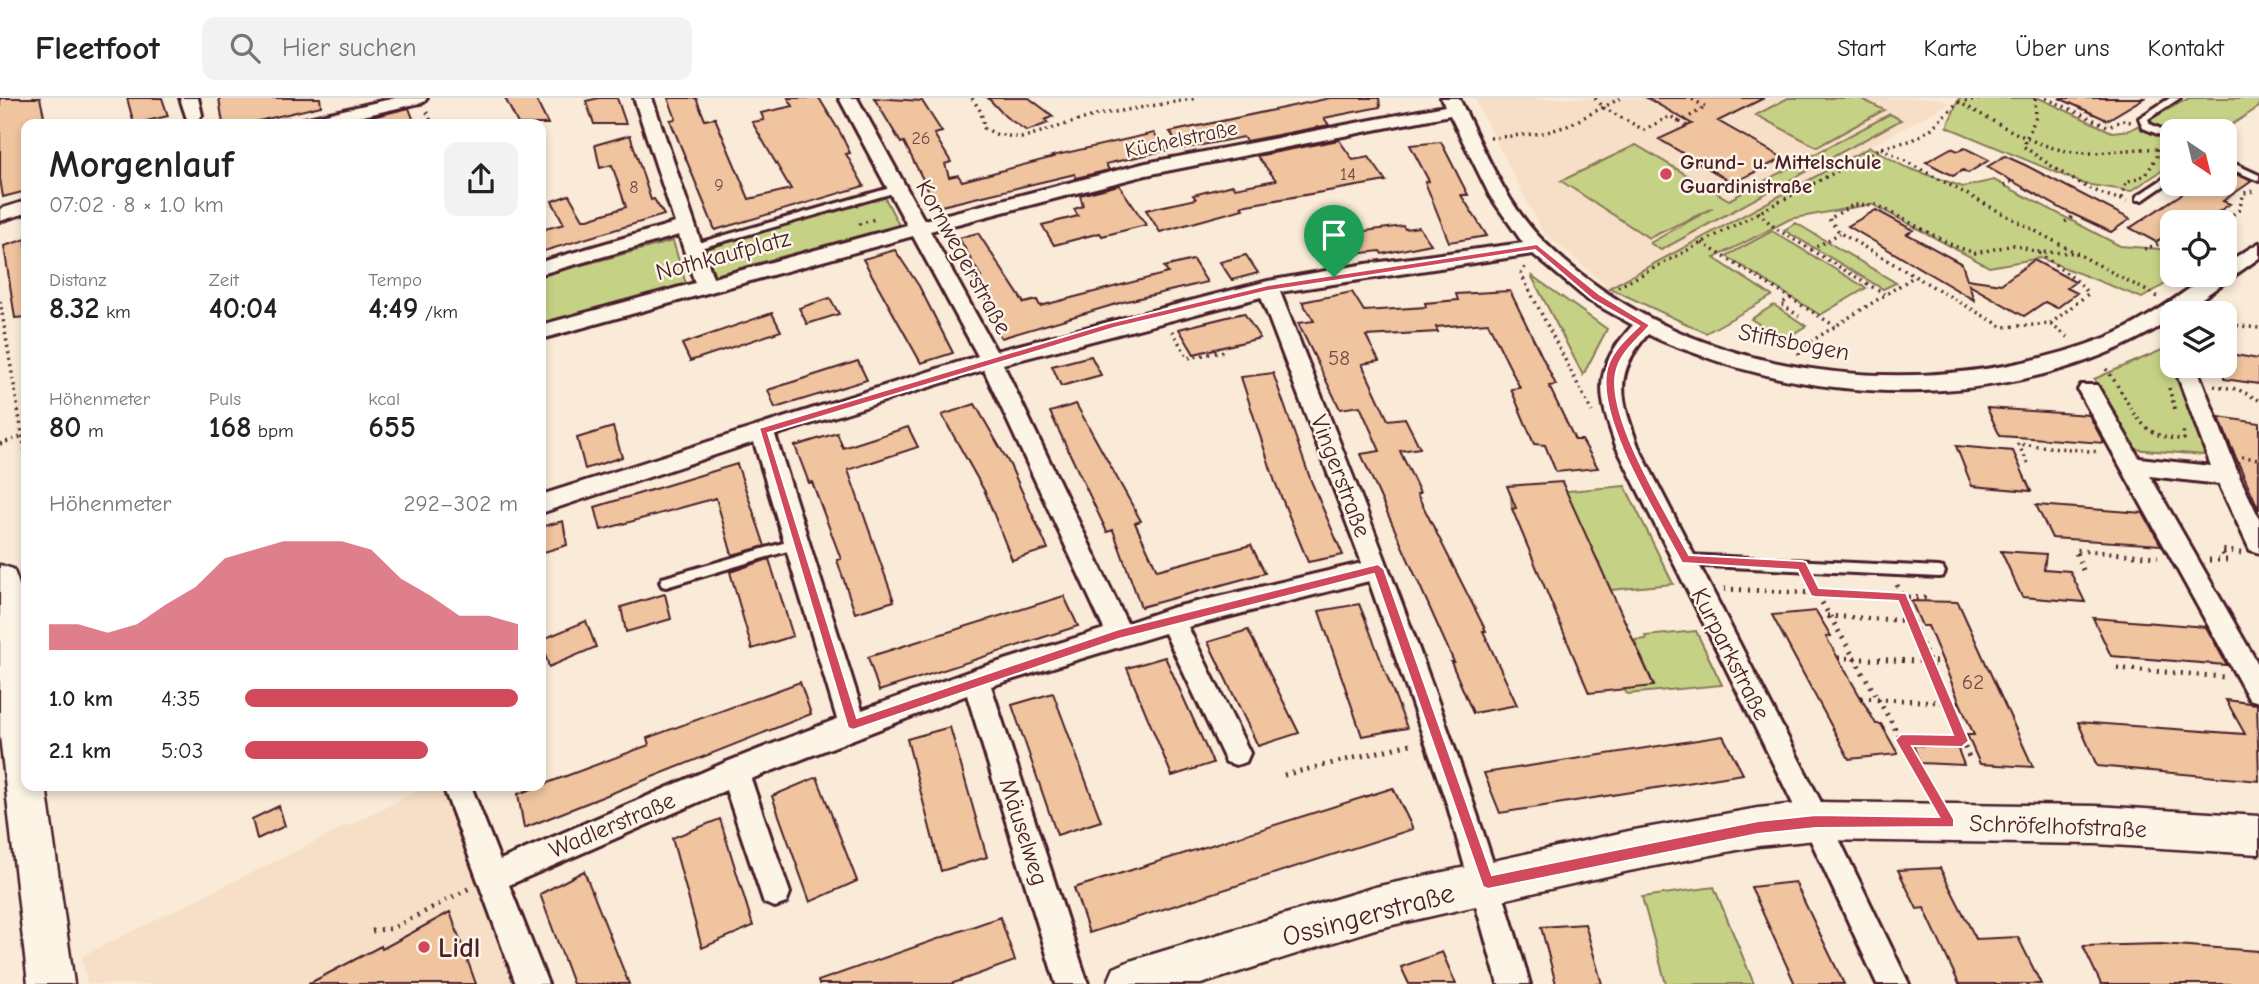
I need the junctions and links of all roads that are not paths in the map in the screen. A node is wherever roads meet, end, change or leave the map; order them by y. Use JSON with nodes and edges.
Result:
{"nodes":[{"id":1,"x":418,"y":98,"type":"edge"},
{"id":2,"x":643,"y":98,"type":"edge"},
{"id":3,"x":848,"y":98,"type":"edge"},
{"id":4,"x":2176,"y":98,"type":"edge"},
{"id":5,"x":1452,"y":104,"type":"edge"},
{"id":6,"x":328,"y":119,"type":"edge"},
{"id":7,"x":2160,"y":132,"type":"edge"},
{"id":8,"x":2237,"y":168,"type":"edge"},
{"id":9,"x":2259,"y":178,"type":"edge"},
{"id":10,"x":2160,"y":184,"type":"edge"},
{"id":11,"x":897,"y":189,"type":"junction"},
{"id":12,"x":2136,"y":201,"type":"road end"},
{"id":13,"x":21,"y":209,"type":"edge"},
{"id":14,"x":0,"y":215,"type":"edge"},
{"id":15,"x":688,"y":226,"type":"junction"},
{"id":16,"x":919,"y":229,"type":"junction"},
{"id":17,"x":695,"y":247,"type":"junction"},
{"id":18,"x":2259,"y":249,"type":"edge"},
{"id":19,"x":1532,"y":255,"type":"junction"},
{"id":20,"x":2237,"y":264,"type":"edge"},
{"id":21,"x":546,"y":267,"type":"edge"},
{"id":22,"x":706,"y":286,"type":"junction"},
{"id":23,"x":2205,"y":287,"type":"edge"},
{"id":24,"x":1268,"y":288,"type":"junction"},
{"id":25,"x":1645,"y":325,"type":"junction"},
{"id":26,"x":546,"y":331,"type":"edge"},
{"id":27,"x":991,"y":361,"type":"junction"},
{"id":28,"x":2190,"y":378,"type":"edge"},
{"id":29,"x":2089,"y":390,"type":"dead end"},
{"id":30,"x":762,"y":430,"type":"junction"},
{"id":31,"x":2130,"y":461,"type":"junction"},
{"id":32,"x":2227,"y":476,"type":"junction"},
{"id":33,"x":546,"y":502,"type":"edge"},
{"id":34,"x":797,"y":544,"type":"junction"},
{"id":35,"x":2253,"y":548,"type":"edge"},
{"id":36,"x":1686,"y":560,"type":"junction"},
{"id":37,"x":1378,"y":569,"type":"junction"},
{"id":38,"x":1939,"y":572,"type":"dead end"},
{"id":39,"x":0,"y":579,"type":"edge"},
{"id":40,"x":666,"y":582,"type":"dead end"},
{"id":41,"x":1171,"y":619,"type":"junction"},
{"id":42,"x":1119,"y":634,"type":"junction"},
{"id":43,"x":976,"y":680,"type":"junction"},
{"id":44,"x":2255,"y":685,"type":"edge"},
{"id":45,"x":20,"y":689,"type":"edge"},
{"id":46,"x":853,"y":724,"type":"junction"},
{"id":47,"x":1236,"y":753,"type":"dead end"},
{"id":48,"x":734,"y":772,"type":"junction"},
{"id":49,"x":31,"y":791,"type":"edge"},
{"id":50,"x":459,"y":791,"type":"edge"},
{"id":51,"x":1816,"y":821,"type":"junction"},
{"id":52,"x":2259,"y":835,"type":"edge"},
{"id":53,"x":491,"y":878,"type":"junction"},
{"id":54,"x":1488,"y":882,"type":"junction"},
{"id":55,"x":775,"y":893,"type":"dead end"},
{"id":56,"x":51,"y":984,"type":"edge"},
{"id":57,"x":532,"y":984,"type":"edge"},
{"id":58,"x":1072,"y":984,"type":"edge"},
{"id":59,"x":1130,"y":984,"type":"edge"},
{"id":60,"x":1514,"y":984,"type":"edge"},
{"id":61,"x":1894,"y":984,"type":"edge"}],
"edges":[{"from":1,"to":6,"type":"street"},
{"from":2,"to":15,"type":"street"},
{"from":3,"to":11,"type":"street","name":"Kornwegerstraße"},
{"from":4,"to":7,"type":"lane"},
{"from":5,"to":16,"type":"street","name":"Küchelstraße"},
{"from":5,"to":19,"type":"street","name":"Stiftsbogen"},
{"from":8,"to":9,"type":"lane"},
{"from":10,"to":12,"type":"lane"},
{"from":11,"to":16,"type":"street","name":"Kornwegerstraße"},
{"from":11,"to":17,"type":"lane"},
{"from":13,"to":14,"type":"street"},
{"from":15,"to":17,"type":"street"},
{"from":15,"to":21,"type":"street","name":"Nothkaufplatz"},
{"from":16,"to":22,"type":"street","name":"Nothkaufplatz"},
{"from":16,"to":27,"type":"street","name":"Kornwegerstraße"},
{"from":17,"to":22,"type":"street"},
{"from":18,"to":20,"type":"street","name":"Stiftsbogen"},
{"from":19,"to":24,"type":"street"},
{"from":19,"to":25,"type":"street","name":"Stiftsbogen"},
{"from":22,"to":26,"type":"street","name":"Nothkaufplatz"},
{"from":23,"to":25,"type":"street","name":"Stiftsbogen"},
{"from":24,"to":27,"type":"street"},
{"from":24,"to":37,"type":"street","name":"Vingerstraße"},
{"from":25,"to":36,"type":"street","name":"Kurparkstraße"},
{"from":27,"to":30,"type":"street"},
{"from":27,"to":42,"type":"street","name":"Kornwegerstraße"},
{"from":28,"to":32,"type":"street"},
{"from":29,"to":31,"type":"street"},
{"from":30,"to":33,"type":"street"},
{"from":30,"to":34,"type":"street"},
{"from":31,"to":32,"type":"street"},
{"from":31,"to":44,"type":"street"},
{"from":32,"to":35,"type":"street"},
{"from":34,"to":40,"type":"lane"},
{"from":34,"to":46,"type":"street"},
{"from":36,"to":38,"type":"lane"},
{"from":36,"to":51,"type":"street","name":"Kurparkstraße"},
{"from":37,"to":41,"type":"street","name":"Wadlerstraße"},
{"from":37,"to":54,"type":"street","name":"Vingerstraße"},
{"from":39,"to":45,"type":"street"},
{"from":41,"to":42,"type":"street","name":"Wadlerstraße"},
{"from":41,"to":47,"type":"street"},
{"from":42,"to":43,"type":"street","name":"Wadlerstraße"},
{"from":43,"to":46,"type":"street","name":"Wadlerstraße"},
{"from":43,"to":58,"type":"street","name":"Mäuselweg"},
{"from":46,"to":48,"type":"street","name":"Wadlerstraße"},
{"from":48,"to":53,"type":"street","name":"Wadlerstraße"},
{"from":48,"to":55,"type":"street"},
{"from":49,"to":56,"type":"street"},
{"from":50,"to":53,"type":"street"},
{"from":51,"to":52,"type":"street","name":"Schröfelhofstraße"},
{"from":51,"to":54,"type":"street","name":"Ossingerstraße"},
{"from":51,"to":61,"type":"street","name":"Kurparkstraße"},
{"from":53,"to":57,"type":"street"},
{"from":54,"to":59,"type":"street","name":"Ossingerstraße"},
{"from":54,"to":60,"type":"street","name":"Vingerstraße"}]}
